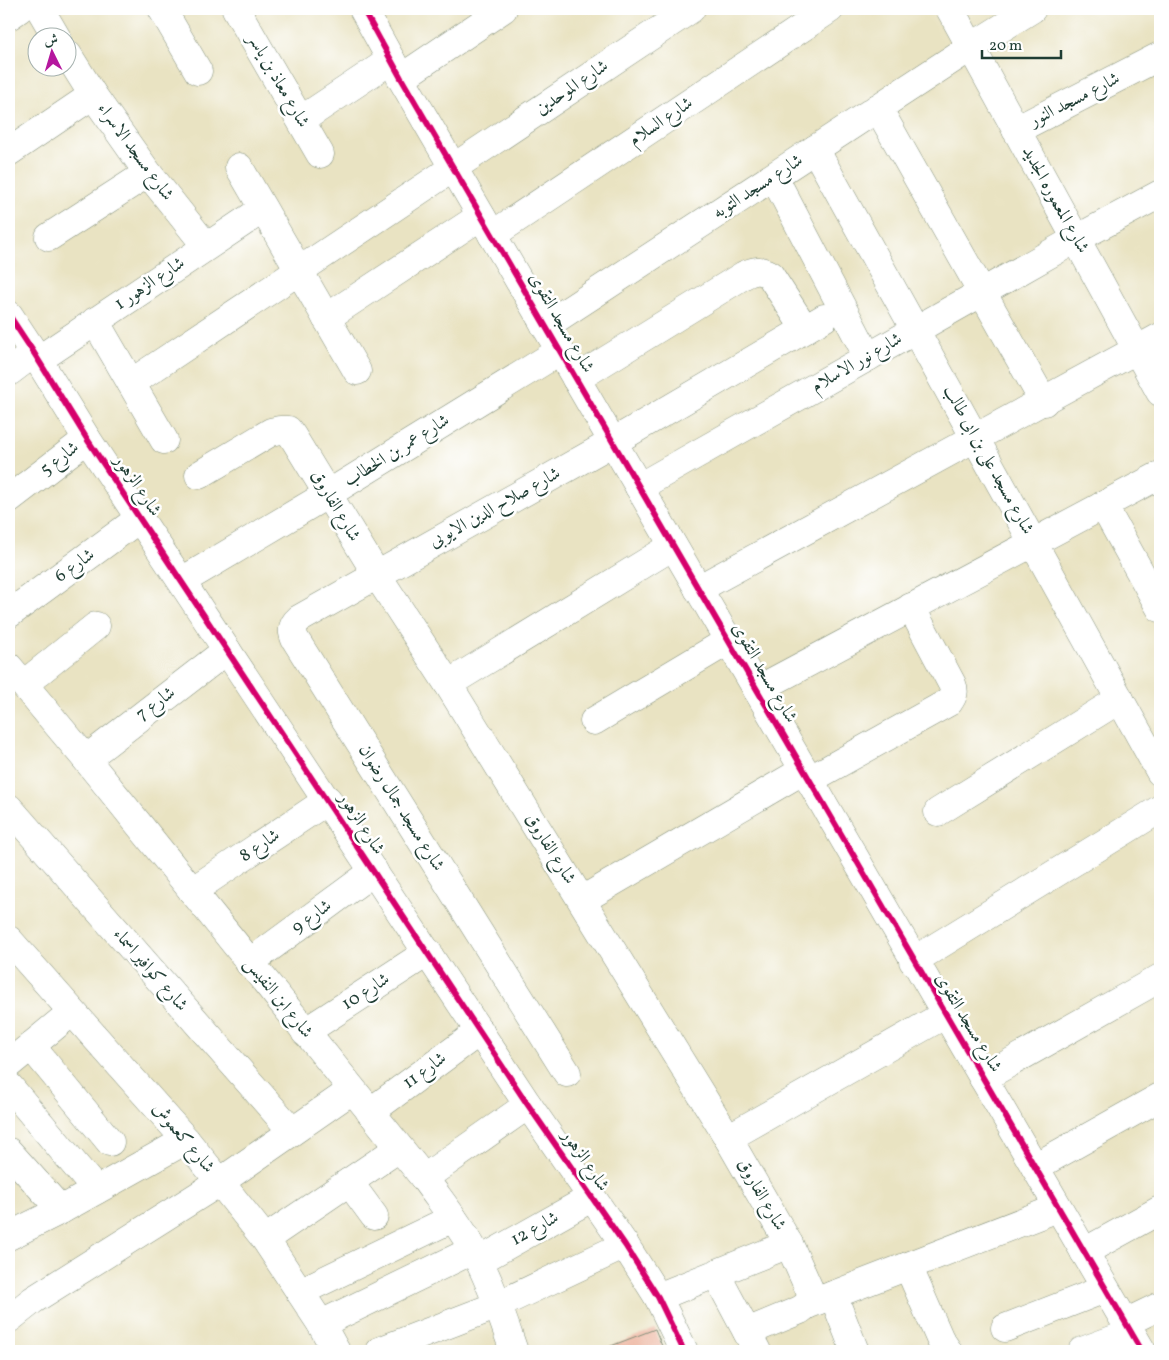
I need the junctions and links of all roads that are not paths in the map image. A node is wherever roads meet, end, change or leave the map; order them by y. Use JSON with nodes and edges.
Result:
{"nodes":[{"id":1,"x":19,"y":9,"type":"edge"},
{"id":2,"x":40,"y":9,"type":"edge"},
{"id":3,"x":162,"y":9,"type":"edge"},
{"id":4,"x":236,"y":9,"type":"edge"},
{"id":5,"x":363,"y":9,"type":"edge"},
{"id":6,"x":503,"y":9,"type":"edge"},
{"id":7,"x":692,"y":9,"type":"edge"},
{"id":8,"x":830,"y":9,"type":"edge"},
{"id":9,"x":950,"y":9,"type":"edge"},
{"id":10,"x":1032,"y":9,"type":"edge"},
{"id":11,"x":9,"y":16,"type":"edge"},
{"id":12,"x":51,"y":28,"type":"edge"},
{"id":13,"x":971,"y":47,"type":"junction"},
{"id":14,"x":1160,"y":56,"type":"edge"},
{"id":15,"x":396,"y":69,"type":"junction"},
{"id":16,"x":78,"y":70,"type":"edge"},
{"id":17,"x":198,"y":71,"type":"dead end"},
{"id":18,"x":93,"y":95,"type":"junction"},
{"id":19,"x":878,"y":108,"type":"junction"},
{"id":20,"x":301,"y":120,"type":"junction"},
{"id":21,"x":1016,"y":130,"type":"junction"},
{"id":22,"x":816,"y":149,"type":"junction"},
{"id":23,"x":9,"y":152,"type":"edge"},
{"id":24,"x":320,"y":154,"type":"dead end"},
{"id":25,"x":239,"y":168,"type":"dead end"},
{"id":26,"x":453,"y":168,"type":"junction"},
{"id":27,"x":148,"y":173,"type":"junction"},
{"id":28,"x":774,"y":177,"type":"junction"},
{"id":29,"x":1160,"y":194,"type":"edge"},
{"id":30,"x":263,"y":209,"type":"junction"},
{"id":31,"x":487,"y":226,"type":"junction"},
{"id":32,"x":50,"y":237,"type":"dead end"},
{"id":33,"x":1076,"y":240,"type":"junction"},
{"id":34,"x":206,"y":246,"type":"junction"},
{"id":35,"x":299,"y":271,"type":"junction"},
{"id":36,"x":982,"y":293,"type":"junction"},
{"id":37,"x":9,"y":315,"type":"edge"},
{"id":38,"x":326,"y":318,"type":"junction"},
{"id":39,"x":95,"y":321,"type":"junction"},
{"id":40,"x":545,"y":326,"type":"junction"},
{"id":41,"x":916,"y":330,"type":"junction"},
{"id":42,"x":1149,"y":344,"type":"edge"},
{"id":43,"x":560,"y":351,"type":"junction"},
{"id":44,"x":36,"y":356,"type":"junction"},
{"id":45,"x":868,"y":357,"type":"junction"},
{"id":46,"x":357,"y":371,"type":"dead end"},
{"id":47,"x":9,"y":372,"type":"edge"},
{"id":48,"x":576,"y":379,"type":"junction"},
{"id":49,"x":131,"y":383,"type":"junction"},
{"id":50,"x":1160,"y":392,"type":"edge"},
{"id":51,"x":1044,"y":402,"type":"junction"},
{"id":52,"x":87,"y":438,"type":"junction"},
{"id":53,"x":976,"y":438,"type":"junction"},
{"id":54,"x":164,"y":440,"type":"dead end"},
{"id":55,"x":613,"y":442,"type":"junction"},
{"id":56,"x":199,"y":475,"type":"dead end"},
{"id":57,"x":1160,"y":475,"type":"edge"},
{"id":58,"x":638,"y":487,"type":"junction"},
{"id":59,"x":328,"y":494,"type":"junction"},
{"id":60,"x":9,"y":498,"type":"edge"},
{"id":61,"x":1103,"y":505,"type":"junction"},
{"id":62,"x":140,"y":518,"type":"junction"},
{"id":63,"x":1033,"y":542,"type":"junction"},
{"id":64,"x":673,"y":546,"type":"junction"},
{"id":65,"x":377,"y":575,"type":"junction"},
{"id":66,"x":182,"y":581,"type":"junction"},
{"id":67,"x":698,"y":589,"type":"junction"},
{"id":68,"x":1158,"y":597,"type":"edge"},
{"id":69,"x":911,"y":607,"type":"junction"},
{"id":70,"x":9,"y":614,"type":"edge"},
{"id":71,"x":96,"y":626,"type":"dead end"},
{"id":72,"x":728,"y":640,"type":"junction"},
{"id":73,"x":227,"y":650,"type":"junction"},
{"id":74,"x":16,"y":676,"type":"edge"},
{"id":75,"x":448,"y":684,"type":"junction"},
{"id":76,"x":757,"y":690,"type":"junction"},
{"id":77,"x":1120,"y":699,"type":"junction"},
{"id":78,"x":594,"y":721,"type":"dead end"},
{"id":79,"x":86,"y":758,"type":"junction"},
{"id":80,"x":1160,"y":772,"type":"edge"},
{"id":81,"x":807,"y":775,"type":"junction"},
{"id":82,"x":328,"y":800,"type":"junction"},
{"id":83,"x":9,"y":808,"type":"edge"},
{"id":84,"x":1160,"y":809,"type":"edge"},
{"id":85,"x":938,"y":812,"type":"dead end"},
{"id":86,"x":374,"y":871,"type":"junction"},
{"id":87,"x":192,"y":891,"type":"junction"},
{"id":88,"x":582,"y":900,"type":"junction"},
{"id":89,"x":9,"y":940,"type":"edge"},
{"id":90,"x":428,"y":952,"type":"junction"},
{"id":91,"x":913,"y":960,"type":"junction"},
{"id":92,"x":249,"y":963,"type":"junction"},
{"id":93,"x":1160,"y":978,"type":"edge"},
{"id":94,"x":72,"y":1012,"type":"junction"},
{"id":95,"x":946,"y":1014,"type":"junction"},
{"id":96,"x":480,"y":1031,"type":"junction"},
{"id":97,"x":305,"y":1032,"type":"junction"},
{"id":98,"x":31,"y":1046,"type":"junction"},
{"id":99,"x":9,"y":1064,"type":"edge"},
{"id":100,"x":567,"y":1073,"type":"dead end"},
{"id":101,"x":983,"y":1078,"type":"junction"},
{"id":102,"x":9,"y":1086,"type":"edge"},
{"id":103,"x":352,"y":1090,"type":"junction"},
{"id":104,"x":1160,"y":1097,"type":"edge"},
{"id":105,"x":528,"y":1104,"type":"junction"},
{"id":106,"x":370,"y":1112,"type":"junction"},
{"id":107,"x":292,"y":1131,"type":"junction"},
{"id":108,"x":728,"y":1138,"type":"junction"},
{"id":109,"x":186,"y":1140,"type":"junction"},
{"id":110,"x":110,"y":1142,"type":"dead end"},
{"id":111,"x":399,"y":1148,"type":"junction"},
{"id":112,"x":9,"y":1152,"type":"edge"},
{"id":113,"x":1035,"y":1168,"type":"junction"},
{"id":114,"x":424,"y":1178,"type":"junction"},
{"id":115,"x":220,"y":1182,"type":"junction"},
{"id":116,"x":349,"y":1182,"type":"junction"},
{"id":117,"x":96,"y":1190,"type":"junction"},
{"id":118,"x":591,"y":1198,"type":"junction"},
{"id":119,"x":1058,"y":1208,"type":"junction"},
{"id":120,"x":61,"y":1210,"type":"junction"},
{"id":121,"x":1160,"y":1210,"type":"edge"},
{"id":122,"x":374,"y":1216,"type":"dead end"},
{"id":123,"x":453,"y":1218,"type":"junction"},
{"id":124,"x":9,"y":1236,"type":"edge"},
{"id":125,"x":265,"y":1239,"type":"junction"},
{"id":126,"x":789,"y":1244,"type":"junction"},
{"id":127,"x":624,"y":1245,"type":"junction"},
{"id":128,"x":1084,"y":1252,"type":"junction"},
{"id":129,"x":476,"y":1256,"type":"junction"},
{"id":130,"x":908,"y":1266,"type":"junction"},
{"id":131,"x":716,"y":1274,"type":"junction"},
{"id":132,"x":1105,"y":1289,"type":"junction"},
{"id":133,"x":300,"y":1292,"type":"junction"},
{"id":134,"x":834,"y":1295,"type":"junction"},
{"id":135,"x":658,"y":1297,"type":"junction"},
{"id":136,"x":498,"y":1305,"type":"junction"},
{"id":137,"x":808,"y":1305,"type":"junction"},
{"id":138,"x":1160,"y":1306,"type":"edge"},
{"id":139,"x":9,"y":1319,"type":"edge"},
{"id":140,"x":321,"y":1324,"type":"junction"},
{"id":141,"x":1005,"y":1328,"type":"dead end"},
{"id":142,"x":1133,"y":1336,"type":"edge"},
{"id":143,"x":752,"y":1342,"type":"edge"},
{"id":144,"x":336,"y":1351,"type":"edge"},
{"id":145,"x":379,"y":1351,"type":"edge"},
{"id":146,"x":514,"y":1351,"type":"edge"},
{"id":147,"x":684,"y":1351,"type":"edge"},
{"id":148,"x":855,"y":1351,"type":"edge"},
{"id":149,"x":948,"y":1351,"type":"edge"},
{"id":150,"x":1084,"y":1351,"type":"edge"}],
"edges":[{"from":1,"to":11,"type":"street"},
{"from":2,"to":12,"type":"street"},
{"from":3,"to":17,"type":"street"},
{"from":4,"to":20,"type":"street","name":"شارع معاذ بن ياسر"},
{"from":5,"to":15,"type":"street","name":"شارع مسجد التقوى"},
{"from":6,"to":15,"type":"street"},
{"from":7,"to":26,"type":"street","name":"شارع الموحدين"},
{"from":8,"to":31,"type":"street","name":"شارع السلام"},
{"from":9,"to":13,"type":"street","name":"شارع المعموره الجديد"},
{"from":10,"to":13,"type":"street","name":"شارع مسجد التوبه"},
{"from":13,"to":19,"type":"street","name":"شارع مسجد التوبه"},
{"from":13,"to":21,"type":"street","name":"شارع المعموره الجديد"},
{"from":14,"to":21,"type":"street","name":"شارع مسجد النور"},
{"from":15,"to":20,"type":"street"},
{"from":15,"to":26,"type":"street","name":"شارع مسجد التقوى"},
{"from":16,"to":18,"type":"street","name":"شارع مسجد الاسراء"},
{"from":18,"to":23,"type":"street"},
{"from":18,"to":27,"type":"street","name":"شارع مسجد الاسراء"},
{"from":19,"to":22,"type":"street","name":"شارع مسجد التوبه"},
{"from":19,"to":36,"type":"street"},
{"from":20,"to":24,"type":"street","name":"شارع معاذ بن ياسر"},
{"from":21,"to":33,"type":"street","name":"شارع المعموره الجديد"},
{"from":22,"to":28,"type":"street","name":"شارع مسجد التوبه"},
{"from":22,"to":41,"type":"street","name":"شارع مسجد على بن ابى طالب"},
{"from":25,"to":30,"type":"street"},
{"from":26,"to":31,"type":"street","name":"شارع مسجد التقوى"},
{"from":26,"to":35,"type":"street","name":"شارع الموحدين"},
{"from":27,"to":32,"type":"street"},
{"from":27,"to":34,"type":"street","name":"شارع مسجد الاسراء"},
{"from":28,"to":40,"type":"street","name":"شارع مسجد التوبه"},
{"from":28,"to":45,"type":"street"},
{"from":29,"to":33,"type":"street","name":"شارع نور الاسلام"},
{"from":30,"to":34,"type":"street","name":"شارع الزهور 1"},
{"from":30,"to":35,"type":"street"},
{"from":31,"to":38,"type":"street","name":"شارع السلام"},
{"from":31,"to":40,"type":"street","name":"شارع مسجد التقوى"},
{"from":33,"to":36,"type":"street","name":"شارع نور الاسلام"},
{"from":33,"to":42,"type":"street","name":"شارع المعموره الجديد"},
{"from":34,"to":39,"type":"street","name":"شارع الزهور 1"},
{"from":35,"to":38,"type":"street"},
{"from":35,"to":49,"type":"street","name":"شارع الموحدين"},
{"from":36,"to":41,"type":"street","name":"شارع نور الاسلام"},
{"from":36,"to":51,"type":"street"},
{"from":37,"to":44,"type":"street","name":"شارع الزهور"},
{"from":38,"to":46,"type":"street"},
{"from":39,"to":44,"type":"street","name":"شارع الزهور 1"},
{"from":39,"to":49,"type":"street"},
{"from":40,"to":43,"type":"street","name":"شارع مسجد التقوى"},
{"from":41,"to":45,"type":"street","name":"شارع نور الاسلام"},
{"from":41,"to":53,"type":"street","name":"شارع مسجد على بن ابى طالب"},
{"from":42,"to":50,"type":"street","name":"شارع المعموره الجديد"},
{"from":42,"to":51,"type":"street"},
{"from":43,"to":48,"type":"street","name":"شارع مسجد التقوى"},
{"from":43,"to":59,"type":"street","name":"شارع عمر بن الخطاب"},
{"from":44,"to":47,"type":"street","name":"شارع الزهور 1"},
{"from":44,"to":52,"type":"street","name":"شارع الزهور"},
{"from":45,"to":58,"type":"street","name":"شارع نور الاسلام"},
{"from":48,"to":55,"type":"street","name":"شارع مسجد التقوى"},
{"from":48,"to":55,"type":"street","name":"شارع صلاح الدين الايوبى"},
{"from":49,"to":54,"type":"street"},
{"from":51,"to":53,"type":"street"},
{"from":52,"to":60,"type":"street","name":"شارع 5"},
{"from":52,"to":62,"type":"street","name":"شارع الزهور"},
{"from":53,"to":63,"type":"street","name":"شارع مسجد على بن ابى طالب"},
{"from":53,"to":67,"type":"street"},
{"from":55,"to":58,"type":"street","name":"شارع مسجد التقوى"},
{"from":55,"to":65,"type":"street","name":"شارع صلاح الدين الايوبى"},
{"from":56,"to":59,"type":"street","name":"شارع الفاروق"},
{"from":57,"to":61,"type":"street"},
{"from":58,"to":64,"type":"street","name":"شارع مسجد التقوى"},
{"from":59,"to":65,"type":"street","name":"شارع الفاروق"},
{"from":59,"to":66,"type":"street","name":"شارع عمر بن الخطاب"},
{"from":61,"to":63,"type":"street"},
{"from":61,"to":68,"type":"street"},
{"from":62,"to":66,"type":"street","name":"شارع الزهور"},
{"from":62,"to":70,"type":"street","name":"شارع 6"},
{"from":63,"to":69,"type":"street"},
{"from":63,"to":77,"type":"street","name":"شارع مسجد على بن ابى طالب"},
{"from":64,"to":67,"type":"street","name":"شارع مسجد التقوى"},
{"from":64,"to":75,"type":"street"},
{"from":65,"to":75,"type":"street","name":"شارع الفاروق"},
{"from":65,"to":100,"type":"street","name":"شارع مسجد جمال رضوان"},
{"from":66,"to":73,"type":"street","name":"شارع الزهور"},
{"from":67,"to":72,"type":"street","name":"شارع مسجد التقوى"},
{"from":69,"to":76,"type":"street"},
{"from":69,"to":81,"type":"street"},
{"from":71,"to":74,"type":"street"},
{"from":72,"to":76,"type":"street","name":"شارع مسجد التقوى"},
{"from":72,"to":78,"type":"street"},
{"from":73,"to":79,"type":"street","name":"شارع 7"},
{"from":73,"to":82,"type":"street","name":"شارع الزهور"},
{"from":74,"to":79,"type":"street","name":"شارع ابن النفيس"},
{"from":75,"to":88,"type":"street","name":"شارع الفاروق"},
{"from":76,"to":81,"type":"street","name":"شارع مسجد التقوى"},
{"from":77,"to":80,"type":"street","name":"شارع مسجد على بن ابى طالب"},
{"from":77,"to":85,"type":"street"},
{"from":79,"to":87,"type":"street","name":"شارع ابن النفيس"},
{"from":81,"to":88,"type":"street"},
{"from":81,"to":91,"type":"street","name":"شارع مسجد التقوى"},
{"from":82,"to":86,"type":"street","name":"شارع الزهور"},
{"from":82,"to":87,"type":"street","name":"شارع 8"},
{"from":83,"to":107,"type":"street","name":"شارع كوافير اسماء"},
{"from":84,"to":91,"type":"street"},
{"from":86,"to":90,"type":"street","name":"شارع الزهور"},
{"from":86,"to":92,"type":"street","name":"شارع 9"},
{"from":87,"to":92,"type":"street","name":"شارع ابن النفيس"},
{"from":88,"to":108,"type":"street","name":"شارع الفاروق"},
{"from":89,"to":94,"type":"street","name":"شارع كعموش"},
{"from":90,"to":96,"type":"street","name":"شارع الزهور"},
{"from":90,"to":97,"type":"street","name":"شارع 10"},
{"from":91,"to":95,"type":"street","name":"شارع مسجد التقوى"},
{"from":92,"to":97,"type":"street","name":"شارع ابن النفيس"},
{"from":93,"to":101,"type":"street"},
{"from":94,"to":98,"type":"street"},
{"from":94,"to":109,"type":"street","name":"شارع كعموش"},
{"from":95,"to":101,"type":"street","name":"شارع مسجد التقوى"},
{"from":95,"to":108,"type":"street"},
{"from":96,"to":105,"type":"street","name":"شارع الزهور"},
{"from":96,"to":106,"type":"street","name":"شارع 11"},
{"from":97,"to":103,"type":"street","name":"شارع ابن النفيس"},
{"from":98,"to":99,"type":"street"},
{"from":98,"to":110,"type":"street"},
{"from":101,"to":113,"type":"street","name":"شارع مسجد التقوى"},
{"from":102,"to":117,"type":"street"},
{"from":103,"to":106,"type":"street","name":"شارع ابن النفيس"},
{"from":103,"to":107,"type":"street"},
{"from":104,"to":113,"type":"street"},
{"from":105,"to":114,"type":"street"},
{"from":105,"to":118,"type":"street","name":"شارع الزهور"},
{"from":106,"to":111,"type":"street","name":"شارع ابن النفيس"},
{"from":107,"to":115,"type":"street"},
{"from":108,"to":126,"type":"street","name":"شارع الفاروق"},
{"from":109,"to":115,"type":"street","name":"شارع كعموش"},
{"from":109,"to":117,"type":"street"},
{"from":111,"to":114,"type":"street","name":"شارع ابن النفيس"},
{"from":111,"to":116,"type":"street"},
{"from":112,"to":120,"type":"street"},
{"from":113,"to":119,"type":"street","name":"شارع مسجد التقوى"},
{"from":114,"to":123,"type":"street","name":"شارع ابن النفيس"},
{"from":115,"to":125,"type":"street","name":"شارع كعموش"},
{"from":115,"to":139,"type":"street"},
{"from":116,"to":122,"type":"street"},
{"from":116,"to":125,"type":"street"},
{"from":117,"to":120,"type":"street"},
{"from":118,"to":127,"type":"street","name":"شارع الزهور"},
{"from":118,"to":129,"type":"street","name":"شارع 12"},
{"from":119,"to":128,"type":"street","name":"شارع مسجد التقوى"},
{"from":119,"to":130,"type":"street"},
{"from":120,"to":124,"type":"street"},
{"from":121,"to":128,"type":"street"},
{"from":123,"to":129,"type":"street","name":"شارع ابن النفيس"},
{"from":123,"to":133,"type":"street"},
{"from":125,"to":133,"type":"street","name":"شارع كعموش"},
{"from":126,"to":131,"type":"street"},
{"from":126,"to":137,"type":"street","name":"شارع الفاروق"},
{"from":127,"to":135,"type":"street","name":"شارع الزهور"},
{"from":127,"to":136,"type":"street"},
{"from":128,"to":132,"type":"street","name":"شارع مسجد التقوى"},
{"from":129,"to":136,"type":"street","name":"شارع ابن النفيس"},
{"from":129,"to":140,"type":"street","name":"شارع 12"},
{"from":130,"to":134,"type":"street"},
{"from":130,"to":149,"type":"street"},
{"from":131,"to":135,"type":"street"},
{"from":131,"to":143,"type":"street"},
{"from":132,"to":141,"type":"street"},
{"from":132,"to":142,"type":"street","name":"شارع مسجد التقوى"},
{"from":133,"to":140,"type":"street","name":"شارع كعموش"},
{"from":134,"to":137,"type":"street"},
{"from":134,"to":148,"type":"street"},
{"from":135,"to":147,"type":"street","name":"شارع الزهور"},
{"from":136,"to":145,"type":"street"},
{"from":136,"to":146,"type":"street","name":"شارع ابن النفيس"},
{"from":137,"to":143,"type":"street"},
{"from":138,"to":142,"type":"street"},
{"from":140,"to":144,"type":"street","name":"شارع كعموش"},
{"from":142,"to":150,"type":"street"}]}
